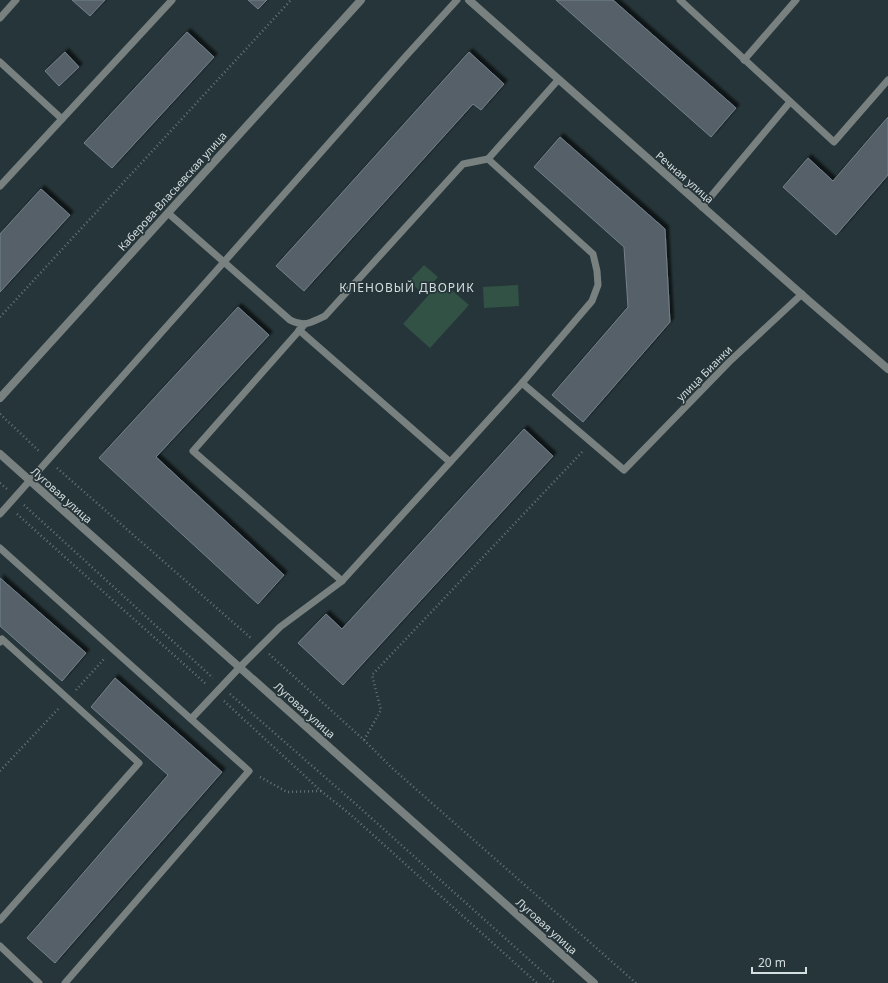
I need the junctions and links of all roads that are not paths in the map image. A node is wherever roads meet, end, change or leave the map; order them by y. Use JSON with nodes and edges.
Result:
{"nodes":[{"id":1,"x":16,"y":0,"type":"edge"},
{"id":2,"x":172,"y":0,"type":"edge"},
{"id":3,"x":361,"y":0,"type":"edge"},
{"id":4,"x":457,"y":0,"type":"edge"},
{"id":5,"x":469,"y":0,"type":"edge"},
{"id":6,"x":680,"y":0,"type":"edge"},
{"id":7,"x":796,"y":0,"type":"edge"},
{"id":8,"x":0,"y":18,"type":"edge"},
{"id":9,"x":744,"y":60,"type":"junction"},
{"id":10,"x":0,"y":62,"type":"edge"},
{"id":11,"x":558,"y":80,"type":"junction"},
{"id":12,"x":888,"y":80,"type":"edge"},
{"id":13,"x":790,"y":102,"type":"junction"},
{"id":14,"x":62,"y":119,"type":"junction"},
{"id":15,"x":488,"y":159,"type":"junction"},
{"id":16,"x":0,"y":186,"type":"edge"},
{"id":17,"x":702,"y":207,"type":"junction"},
{"id":18,"x":168,"y":213,"type":"junction"},
{"id":19,"x":224,"y":262,"type":"junction"},
{"id":20,"x":802,"y":294,"type":"junction"},
{"id":21,"x":305,"y":324,"type":"junction"},
{"id":22,"x":300,"y":330,"type":"junction"},
{"id":23,"x":888,"y":369,"type":"edge"},
{"id":24,"x":522,"y":383,"type":"junction"},
{"id":25,"x":0,"y":398,"type":"edge"},
{"id":26,"x":0,"y":454,"type":"edge"},
{"id":27,"x":450,"y":462,"type":"junction"},
{"id":28,"x":30,"y":481,"type":"junction"},
{"id":29,"x":0,"y":514,"type":"edge"},
{"id":30,"x":0,"y":548,"type":"edge"},
{"id":31,"x":342,"y":581,"type":"junction"},
{"id":32,"x":0,"y":642,"type":"edge"},
{"id":33,"x":240,"y":667,"type":"junction"},
{"id":34,"x":191,"y":719,"type":"junction"},
{"id":35,"x":0,"y":920,"type":"edge"},
{"id":36,"x":0,"y":946,"type":"edge"},
{"id":37,"x":39,"y":983,"type":"edge"},
{"id":38,"x":65,"y":983,"type":"edge"},
{"id":39,"x":594,"y":983,"type":"edge"}],
"edges":[{"from":1,"to":8,"type":"lane"},
{"from":2,"to":14,"type":"lane"},
{"from":3,"to":18,"type":"street","name":"Каберова-Власьевская улица"},
{"from":4,"to":19,"type":"lane"},
{"from":5,"to":11,"type":"street","name":"Речная улица"},
{"from":6,"to":9,"type":"lane"},
{"from":7,"to":9,"type":"lane"},
{"from":9,"to":13,"type":"lane"},
{"from":10,"to":14,"type":"lane"},
{"from":11,"to":15,"type":"lane"},
{"from":11,"to":17,"type":"street","name":"Речная улица"},
{"from":12,"to":13,"type":"lane"},
{"from":13,"to":17,"type":"lane"},
{"from":14,"to":16,"type":"lane"},
{"from":15,"to":21,"type":"lane"},
{"from":15,"to":24,"type":"lane"},
{"from":17,"to":20,"type":"street","name":"Речная улица"},
{"from":18,"to":19,"type":"lane"},
{"from":18,"to":25,"type":"street","name":"Каберова-Власьевская улица"},
{"from":19,"to":21,"type":"lane"},
{"from":19,"to":28,"type":"lane"},
{"from":20,"to":23,"type":"street","name":"Речная улица"},
{"from":20,"to":24,"type":"lane","name":"улица Бианки"},
{"from":21,"to":22,"type":"lane"},
{"from":22,"to":27,"type":"lane"},
{"from":22,"to":31,"type":"lane"},
{"from":24,"to":27,"type":"lane"},
{"from":26,"to":28,"type":"street","name":"Луговая улица"},
{"from":27,"to":31,"type":"lane"},
{"from":28,"to":29,"type":"lane"},
{"from":28,"to":33,"type":"street","name":"Луговая улица"},
{"from":30,"to":34,"type":"lane"},
{"from":31,"to":33,"type":"lane"},
{"from":32,"to":35,"type":"lane"},
{"from":33,"to":34,"type":"lane"},
{"from":33,"to":39,"type":"street","name":"Луговая улица"},
{"from":34,"to":38,"type":"lane"},
{"from":36,"to":37,"type":"lane"}]}
